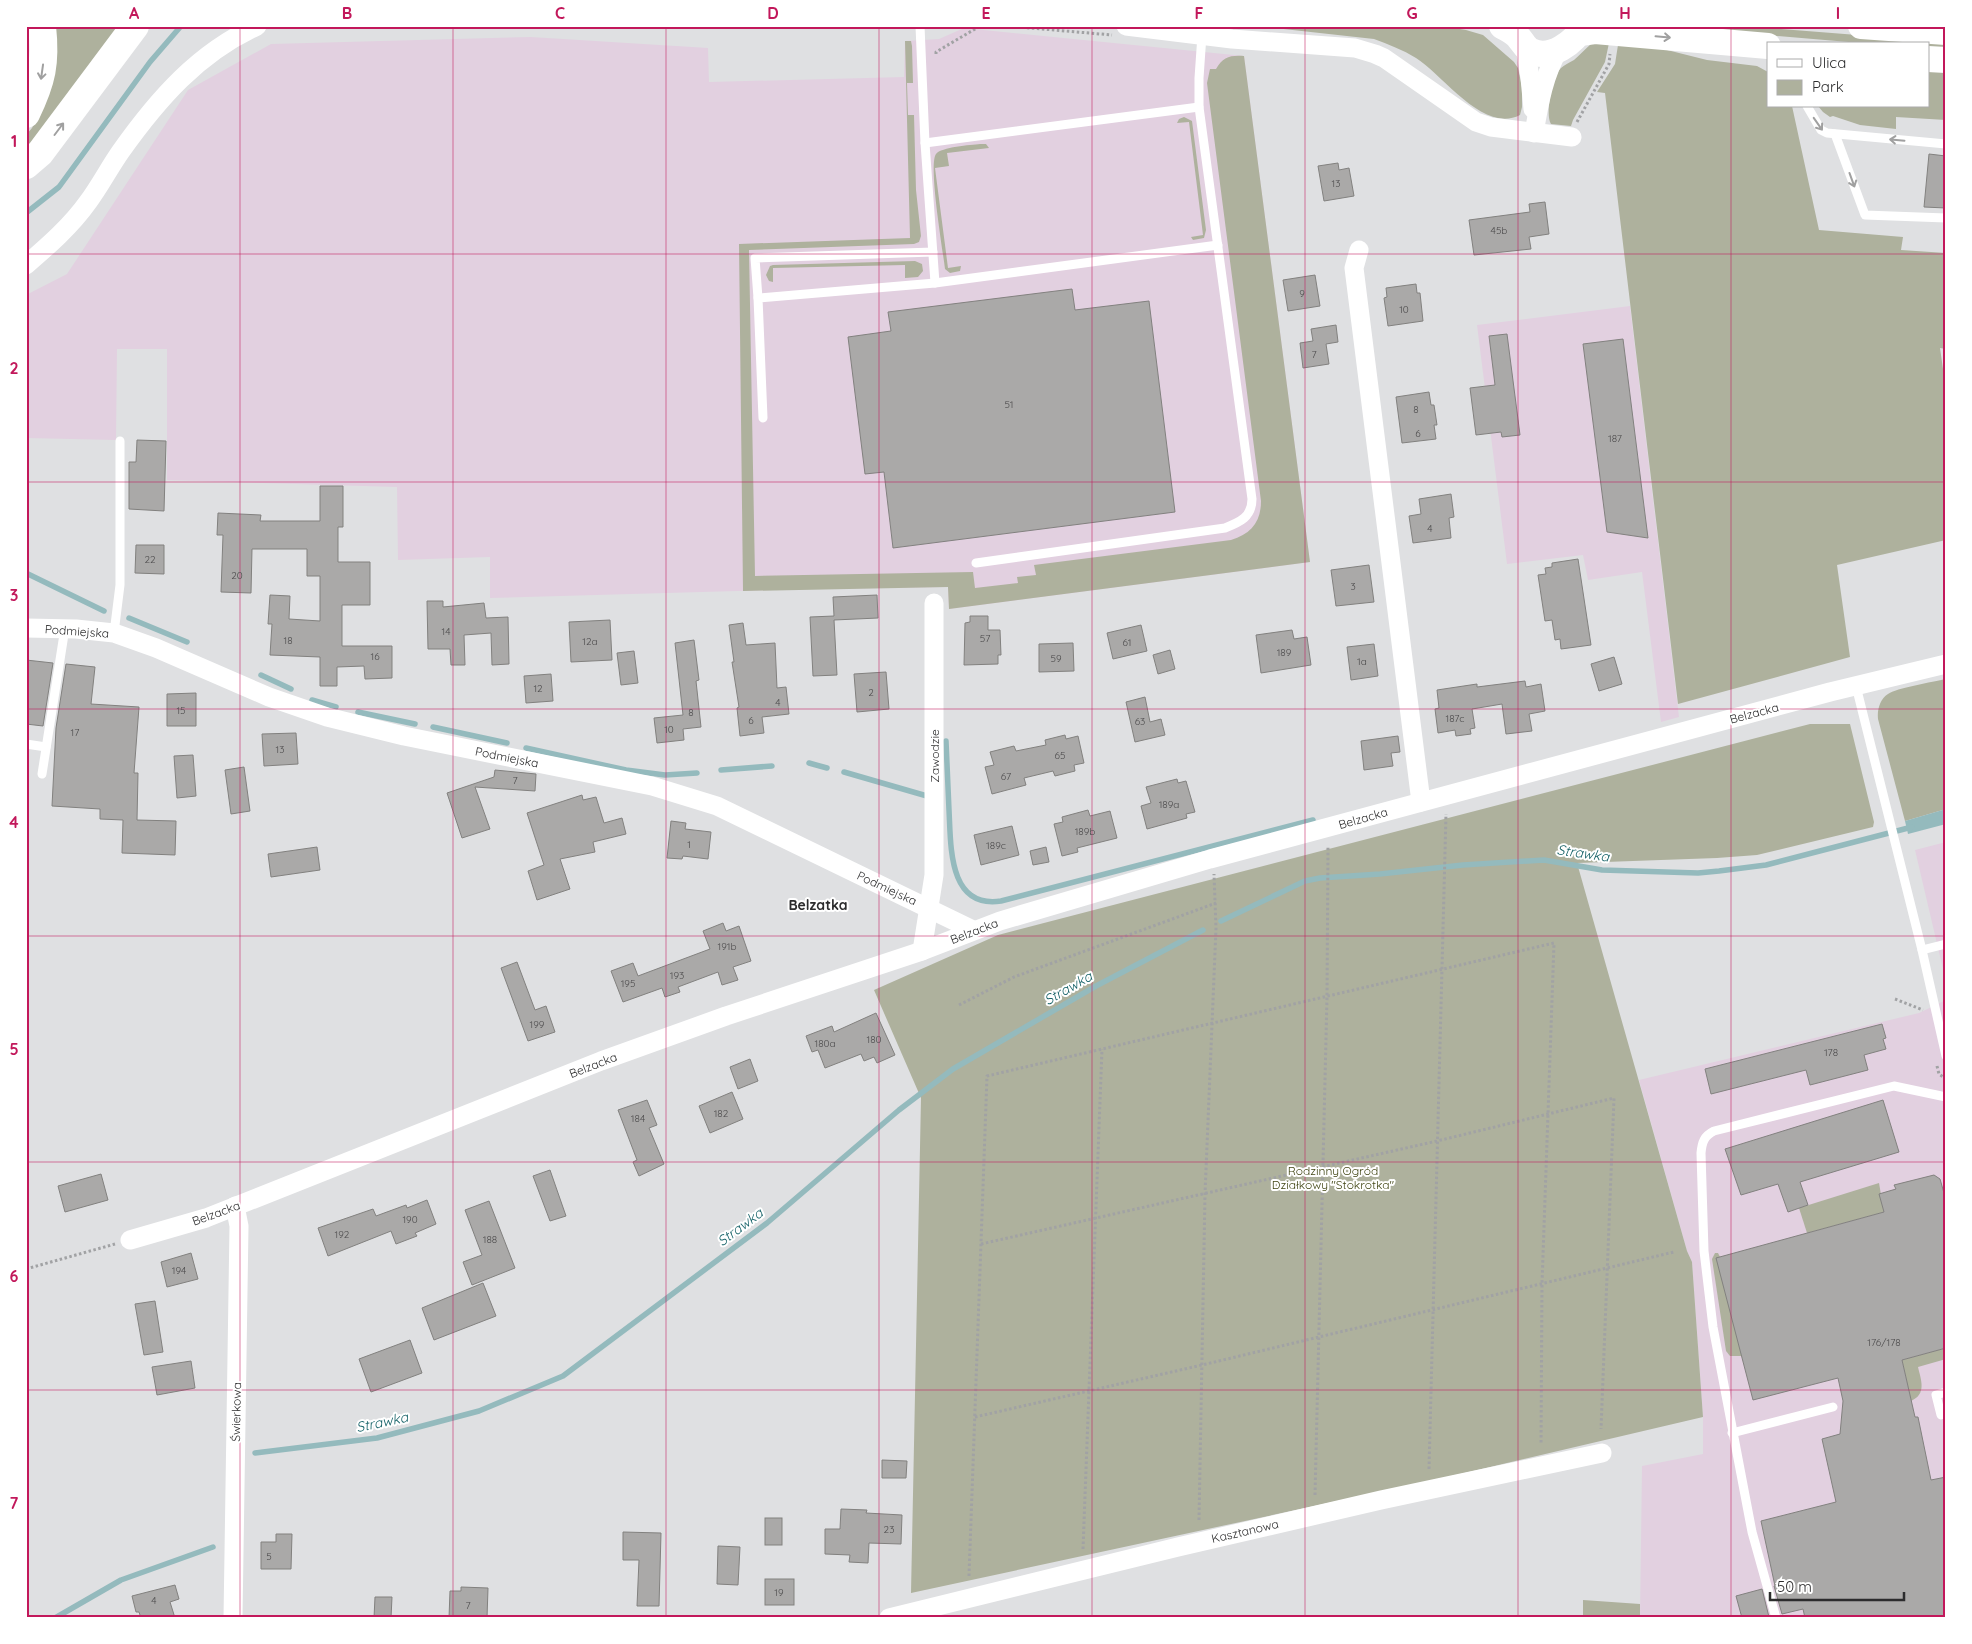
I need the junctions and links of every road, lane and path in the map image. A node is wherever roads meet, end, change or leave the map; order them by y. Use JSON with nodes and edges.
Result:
{"nodes":[{"id":1,"x":42,"y":26,"type":"edge"},
{"id":2,"x":135,"y":26,"type":"edge"},
{"id":3,"x":257,"y":26,"type":"edge"},
{"id":4,"x":920,"y":26,"type":"edge"},
{"id":5,"x":980,"y":26,"type":"edge"},
{"id":6,"x":1007,"y":26,"type":"edge"},
{"id":7,"x":1502,"y":26,"type":"edge"},
{"id":8,"x":1861,"y":26,"type":"edge"},
{"id":9,"x":1581,"y":29,"type":"edge"},
{"id":10,"x":1120,"y":31,"type":"edge"},
{"id":11,"x":1613,"y":32,"type":"junction"},
{"id":12,"x":1946,"y":32,"type":"edge"},
{"id":13,"x":1202,"y":35,"type":"junction"},
{"id":14,"x":1525,"y":46,"type":"junction"},
{"id":15,"x":1764,"y":48,"type":"edge"},
{"id":16,"x":1559,"y":49,"type":"junction"},
{"id":17,"x":1930,"y":59,"type":"edge"},
{"id":18,"x":1946,"y":60,"type":"edge"},
{"id":19,"x":936,"y":61,"type":"dead end"},
{"id":20,"x":1199,"y":107,"type":"junction"},
{"id":21,"x":1808,"y":108,"type":"edge"},
{"id":22,"x":26,"y":114,"type":"edge"},
{"id":23,"x":1534,"y":133,"type":"junction"},
{"id":24,"x":1835,"y":134,"type":"junction"},
{"id":25,"x":1572,"y":137,"type":"joint"},
{"id":26,"x":925,"y":143,"type":"junction"},
{"id":27,"x":1946,"y":144,"type":"edge"},
{"id":28,"x":26,"y":165,"type":"edge"},
{"id":29,"x":1946,"y":218,"type":"edge"},
{"id":30,"x":1218,"y":245,"type":"junction"},
{"id":31,"x":1358,"y":250,"type":"dead end"},
{"id":32,"x":933,"y":252,"type":"junction"},
{"id":33,"x":26,"y":264,"type":"edge"},
{"id":34,"x":935,"y":283,"type":"junction"},
{"id":35,"x":758,"y":298,"type":"junction"},
{"id":36,"x":763,"y":418,"type":"dead end"},
{"id":37,"x":120,"y":441,"type":"dead end"},
{"id":38,"x":976,"y":563,"type":"dead end"},
{"id":39,"x":934,"y":603,"type":"dead end"},
{"id":40,"x":26,"y":628,"type":"edge"},
{"id":41,"x":65,"y":628,"type":"junction"},
{"id":42,"x":114,"y":634,"type":"junction"},
{"id":43,"x":1946,"y":664,"type":"edge"},
{"id":44,"x":1856,"y":686,"type":"junction"},
{"id":45,"x":26,"y":744,"type":"edge"},
{"id":46,"x":46,"y":746,"type":"junction"},
{"id":47,"x":42,"y":774,"type":"dead end"},
{"id":48,"x":1421,"y":802,"type":"junction"},
{"id":49,"x":1447,"y":820,"type":"dead end"},
{"id":50,"x":1328,"y":850,"type":"dead end"},
{"id":51,"x":1216,"y":879,"type":"dead end"},
{"id":52,"x":1216,"y":903,"type":"junction"},
{"id":53,"x":930,"y":908,"type":"junction"},
{"id":54,"x":973,"y":930,"type":"junction"},
{"id":55,"x":1946,"y":944,"type":"edge"},
{"id":56,"x":1922,"y":950,"type":"junction"},
{"id":57,"x":922,"y":951,"type":"junction"},
{"id":58,"x":1442,"y":970,"type":"junction"},
{"id":59,"x":1327,"y":997,"type":"junction"},
{"id":60,"x":1894,"y":999,"type":"dead end"},
{"id":61,"x":959,"y":1005,"type":"dead end"},
{"id":62,"x":1924,"y":1011,"type":"dead end"},
{"id":63,"x":1213,"y":1023,"type":"junction"},
{"id":64,"x":1102,"y":1049,"type":"junction"},
{"id":65,"x":1946,"y":1056,"type":"edge"},
{"id":66,"x":1946,"y":1096,"type":"edge"},
{"id":67,"x":1548,"y":1114,"type":"junction"},
{"id":68,"x":1437,"y":1141,"type":"junction"},
{"id":69,"x":1323,"y":1167,"type":"junction"},
{"id":70,"x":1206,"y":1194,"type":"junction"},
{"id":71,"x":235,"y":1206,"type":"junction"},
{"id":72,"x":1095,"y":1220,"type":"junction"},
{"id":73,"x":130,"y":1240,"type":"joint"},
{"id":74,"x":981,"y":1244,"type":"junction"},
{"id":75,"x":1674,"y":1252,"type":"dead end"},
{"id":76,"x":1607,"y":1267,"type":"junction"},
{"id":77,"x":26,"y":1269,"type":"edge"},
{"id":78,"x":1542,"y":1284,"type":"junction"},
{"id":79,"x":1433,"y":1310,"type":"junction"},
{"id":80,"x":1319,"y":1336,"type":"junction"},
{"id":81,"x":1202,"y":1365,"type":"junction"},
{"id":82,"x":1088,"y":1390,"type":"junction"},
{"id":83,"x":1946,"y":1392,"type":"edge"},
{"id":84,"x":1833,"y":1407,"type":"dead end"},
{"id":85,"x":1941,"y":1415,"type":"dead end"},
{"id":86,"x":975,"y":1417,"type":"junction"},
{"id":87,"x":1601,"y":1430,"type":"dead end"},
{"id":88,"x":1732,"y":1433,"type":"junction"},
{"id":89,"x":1541,"y":1444,"type":"dead end"},
{"id":90,"x":1602,"y":1453,"type":"dead end"},
{"id":91,"x":1429,"y":1469,"type":"dead end"},
{"id":92,"x":1315,"y":1495,"type":"dead end"},
{"id":93,"x":1199,"y":1520,"type":"dead end"},
{"id":94,"x":1083,"y":1549,"type":"dead end"},
{"id":95,"x":969,"y":1576,"type":"dead end"},
{"id":96,"x":233,"y":1618,"type":"edge"},
{"id":97,"x":889,"y":1618,"type":"edge"},
{"id":98,"x":1776,"y":1618,"type":"edge"}],
"edges":[{"from":1,"to":22,"type":"highway","one_way":true},
{"from":28,"to":2,"type":"highway","one_way":true},
{"from":3,"to":33,"type":"street"},
{"from":4,"to":26,"type":"lane"},
{"from":5,"to":19,"type":"path"},
{"from":6,"to":10,"type":"path"},
{"from":7,"to":14,"type":"main road"},
{"from":8,"to":12,"type":"main road"},
{"from":9,"to":11,"type":"main road"},
{"from":9,"to":16,"type":"main road"},
{"from":10,"to":13,"type":"street"},
{"from":11,"to":15,"type":"main road","one_way":true},
{"from":11,"to":25,"type":"path"},
{"from":13,"to":20,"type":"lane"},
{"from":13,"to":23,"type":"street"},
{"from":14,"to":16,"type":"main road"},
{"from":14,"to":23,"type":"street"},
{"from":16,"to":23,"type":"street"},
{"from":17,"to":18,"type":"main road"},
{"from":20,"to":26,"type":"lane"},
{"from":20,"to":30,"type":"lane"},
{"from":21,"to":24,"type":"lane","one_way":true},
{"from":23,"to":25,"type":"street"},
{"from":27,"to":24,"type":"lane","one_way":true},
{"from":24,"to":29,"type":"lane","one_way":true},
{"from":26,"to":32,"type":"lane"},
{"from":30,"to":34,"type":"lane"},
{"from":30,"to":38,"type":"lane"},
{"from":31,"to":48,"type":"street"},
{"from":32,"to":34,"type":"lane"},
{"from":32,"to":35,"type":"lane"},
{"from":34,"to":35,"type":"lane"},
{"from":35,"to":36,"type":"lane"},
{"from":37,"to":42,"type":"lane"},
{"from":39,"to":53,"type":"street","name":"Zawodzie"},
{"from":40,"to":41,"type":"street","name":"Podmiejska"},
{"from":41,"to":42,"type":"street","name":"Podmiejska"},
{"from":41,"to":46,"type":"lane"},
{"from":42,"to":53,"type":"street","name":"Podmiejska"},
{"from":43,"to":44,"type":"street","name":"Belzacka"},
{"from":44,"to":48,"type":"street","name":"Belzacka"},
{"from":44,"to":56,"type":"lane"},
{"from":45,"to":46,"type":"lane"},
{"from":46,"to":47,"type":"lane"},
{"from":48,"to":54,"type":"street","name":"Belzacka"},
{"from":49,"to":58,"type":"path"},
{"from":50,"to":59,"type":"path"},
{"from":51,"to":52,"type":"path"},
{"from":52,"to":61,"type":"path"},
{"from":52,"to":63,"type":"path"},
{"from":53,"to":54,"type":"street","name":"Podmiejska"},
{"from":53,"to":57,"type":"street","name":"Zawodzie"},
{"from":54,"to":57,"type":"street","name":"Belzacka"},
{"from":55,"to":56,"type":"lane"},
{"from":56,"to":65,"type":"lane"},
{"from":57,"to":71,"type":"street","name":"Belzacka"},
{"from":58,"to":59,"type":"path"},
{"from":58,"to":67,"type":"path"},
{"from":58,"to":68,"type":"path"},
{"from":59,"to":63,"type":"path"},
{"from":59,"to":69,"type":"path"},
{"from":60,"to":62,"type":"path"},
{"from":63,"to":64,"type":"path"},
{"from":63,"to":70,"type":"path"},
{"from":64,"to":72,"type":"path"},
{"from":64,"to":74,"type":"path"},
{"from":66,"to":88,"type":"lane"},
{"from":67,"to":68,"type":"path"},
{"from":67,"to":76,"type":"path"},
{"from":67,"to":78,"type":"path"},
{"from":68,"to":69,"type":"path"},
{"from":68,"to":79,"type":"path"},
{"from":69,"to":70,"type":"path"},
{"from":69,"to":80,"type":"path"},
{"from":70,"to":72,"type":"path"},
{"from":70,"to":81,"type":"path"},
{"from":71,"to":73,"type":"street","name":"Belzacka"},
{"from":71,"to":96,"type":"street","name":"Świerkowa"},
{"from":72,"to":74,"type":"path"},
{"from":72,"to":82,"type":"path"},
{"from":73,"to":77,"type":"path"},
{"from":74,"to":86,"type":"path"},
{"from":75,"to":76,"type":"path"},
{"from":76,"to":78,"type":"path"},
{"from":76,"to":87,"type":"path"},
{"from":78,"to":79,"type":"path"},
{"from":78,"to":89,"type":"path"},
{"from":79,"to":80,"type":"path"},
{"from":79,"to":91,"type":"path"},
{"from":80,"to":81,"type":"path"},
{"from":80,"to":92,"type":"path"},
{"from":81,"to":82,"type":"path"},
{"from":81,"to":93,"type":"path"},
{"from":82,"to":86,"type":"path"},
{"from":82,"to":94,"type":"path"},
{"from":83,"to":85,"type":"lane"},
{"from":84,"to":88,"type":"lane"},
{"from":86,"to":95,"type":"path"},
{"from":88,"to":98,"type":"lane"},
{"from":90,"to":97,"type":"street","name":"Kasztanowa"}]}
